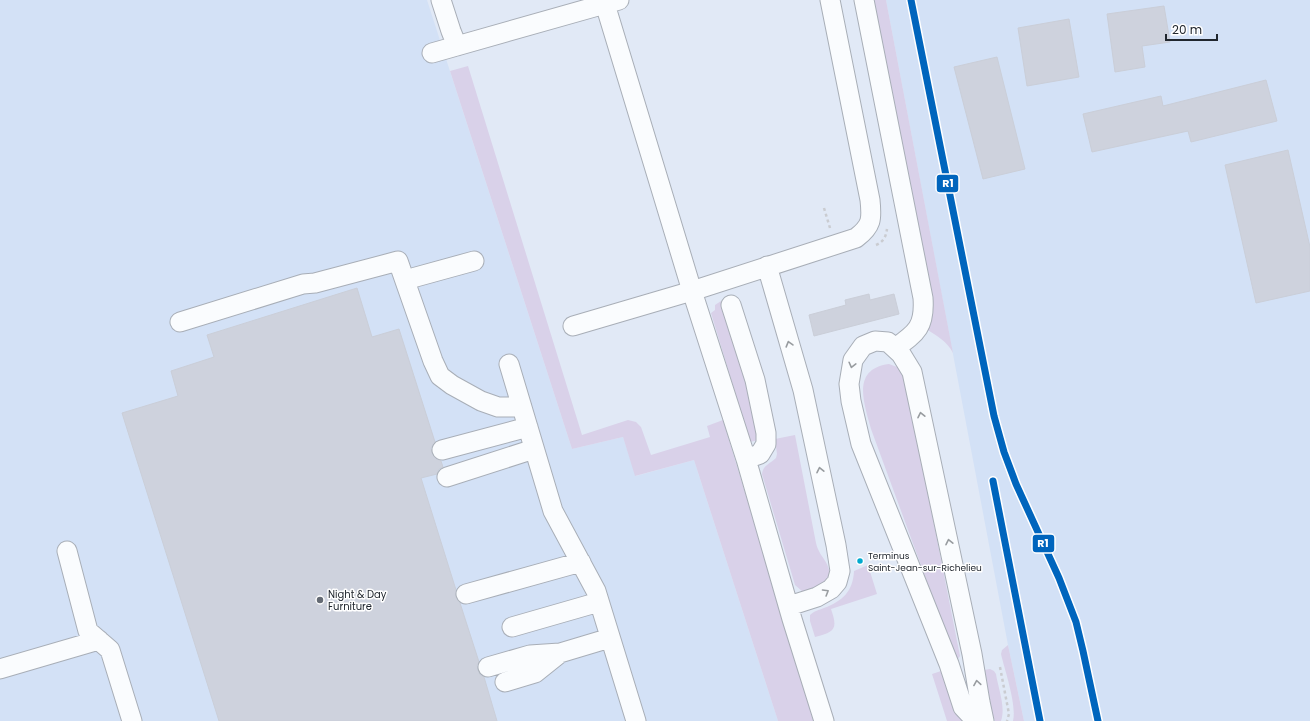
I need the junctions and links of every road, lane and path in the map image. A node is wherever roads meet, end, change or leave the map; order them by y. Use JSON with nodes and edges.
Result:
{"nodes":[{"id":1,"x":441,"y":0,"type":"edge"},
{"id":2,"x":830,"y":0,"type":"edge"},
{"id":3,"x":864,"y":0,"type":"edge"},
{"id":4,"x":612,"y":2,"type":"edge"},
{"id":5,"x":457,"y":46,"type":"junction"},
{"id":6,"x":432,"y":53,"type":"dead end"},
{"id":7,"x":474,"y":261,"type":"dead end"},
{"id":8,"x":767,"y":266,"type":"junction"},
{"id":9,"x":405,"y":280,"type":"junction"},
{"id":10,"x":692,"y":291,"type":"junction"},
{"id":11,"x":731,"y":305,"type":"dead end"},
{"id":12,"x":180,"y":322,"type":"dead end"},
{"id":13,"x":573,"y":326,"type":"dead end"},
{"id":14,"x":895,"y":348,"type":"junction"},
{"id":15,"x":509,"y":364,"type":"dead end"},
{"id":16,"x":522,"y":407,"type":"junction"},
{"id":17,"x":528,"y":427,"type":"junction"},
{"id":18,"x":534,"y":449,"type":"junction"},
{"id":19,"x":442,"y":450,"type":"dead end"},
{"id":20,"x":746,"y":459,"type":"junction"},
{"id":21,"x":447,"y":477,"type":"dead end"},
{"id":22,"x":67,"y":551,"type":"dead end"},
{"id":23,"x":581,"y":562,"type":"junction"},
{"id":24,"x":466,"y":594,"type":"dead end"},
{"id":25,"x":599,"y":602,"type":"junction"},
{"id":26,"x":789,"y":606,"type":"junction"},
{"id":27,"x":512,"y":627,"type":"dead end"},
{"id":28,"x":610,"y":638,"type":"junction"},
{"id":29,"x":99,"y":640,"type":"junction"},
{"id":30,"x":560,"y":653,"type":"junction"},
{"id":31,"x":1000,"y":667,"type":"dead end"},
{"id":32,"x":488,"y":668,"type":"dead end"},
{"id":33,"x":0,"y":669,"type":"edge"},
{"id":34,"x":505,"y":682,"type":"dead end"},
{"id":35,"x":631,"y":720,"type":"edge"},
{"id":36,"x":132,"y":721,"type":"edge"},
{"id":37,"x":824,"y":721,"type":"edge"},
{"id":38,"x":976,"y":721,"type":"edge"},
{"id":39,"x":984,"y":721,"type":"edge"},
{"id":40,"x":1007,"y":721,"type":"edge"}],
"edges":[{"from":1,"to":5,"type":"lane"},
{"from":2,"to":8,"type":"lane"},
{"from":3,"to":14,"type":"lane"},
{"from":4,"to":5,"type":"lane"},
{"from":4,"to":10,"type":"lane"},
{"from":5,"to":6,"type":"lane"},
{"from":7,"to":9,"type":"lane"},
{"from":8,"to":10,"type":"lane"},
{"from":26,"to":8,"type":"lane","one_way":true},
{"from":9,"to":12,"type":"lane"},
{"from":9,"to":16,"type":"lane"},
{"from":10,"to":13,"type":"lane"},
{"from":10,"to":20,"type":"lane"},
{"from":11,"to":20,"type":"lane"},
{"from":14,"to":38,"type":"lane","one_way":true},
{"from":39,"to":14,"type":"lane","one_way":true},
{"from":15,"to":16,"type":"lane"},
{"from":16,"to":17,"type":"lane"},
{"from":17,"to":18,"type":"lane"},
{"from":17,"to":19,"type":"lane"},
{"from":18,"to":21,"type":"lane"},
{"from":18,"to":23,"type":"lane"},
{"from":20,"to":26,"type":"lane"},
{"from":22,"to":29,"type":"lane"},
{"from":23,"to":24,"type":"lane"},
{"from":23,"to":25,"type":"lane"},
{"from":25,"to":27,"type":"lane"},
{"from":25,"to":28,"type":"lane"},
{"from":26,"to":37,"type":"lane"},
{"from":28,"to":30,"type":"lane"},
{"from":28,"to":35,"type":"lane"},
{"from":29,"to":33,"type":"lane"},
{"from":29,"to":36,"type":"lane"},
{"from":30,"to":32,"type":"lane"},
{"from":30,"to":34,"type":"lane"},
{"from":31,"to":40,"type":"path"}]}
